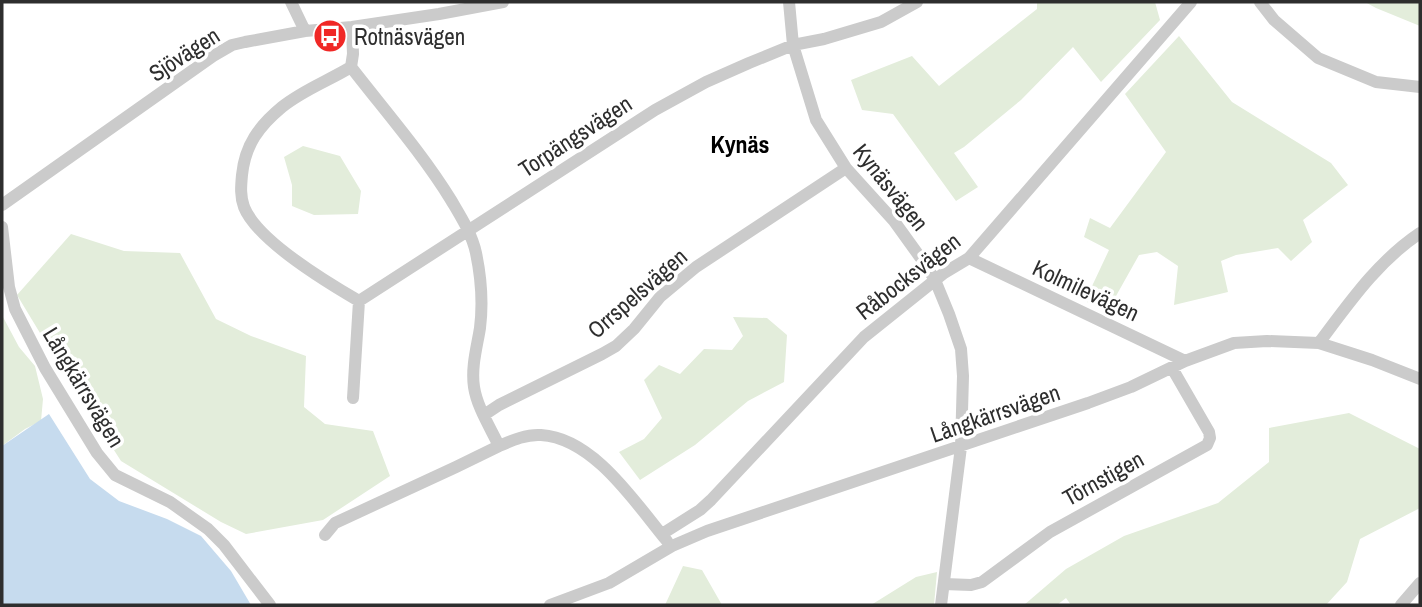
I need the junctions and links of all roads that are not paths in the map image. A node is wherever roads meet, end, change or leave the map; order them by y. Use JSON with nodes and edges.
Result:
{"nodes":[{"id":1,"x":291,"y":2,"type":"edge"},
{"id":2,"x":503,"y":2,"type":"edge"},
{"id":3,"x":789,"y":2,"type":"edge"},
{"id":4,"x":917,"y":2,"type":"edge"},
{"id":5,"x":1191,"y":2,"type":"edge"},
{"id":6,"x":1260,"y":2,"type":"edge"},
{"id":7,"x":352,"y":27,"type":"junction"},
{"id":8,"x":305,"y":32,"type":"junction"},
{"id":9,"x":793,"y":45,"type":"junction"},
{"id":10,"x":351,"y":67,"type":"junction"},
{"id":11,"x":1420,"y":87,"type":"edge"},
{"id":12,"x":846,"y":168,"type":"junction"},
{"id":13,"x":2,"y":205,"type":"edge"},
{"id":14,"x":2,"y":227,"type":"edge"},
{"id":15,"x":468,"y":230,"type":"junction"},
{"id":16,"x":1420,"y":233,"type":"edge"},
{"id":17,"x":969,"y":258,"type":"junction"},
{"id":18,"x":935,"y":280,"type":"junction"},
{"id":19,"x":359,"y":302,"type":"junction"},
{"id":20,"x":1319,"y":343,"type":"junction"},
{"id":21,"x":1185,"y":361,"type":"junction"},
{"id":22,"x":1172,"y":368,"type":"junction"},
{"id":23,"x":1420,"y":379,"type":"edge"},
{"id":24,"x":353,"y":398,"type":"dead end"},
{"id":25,"x":484,"y":415,"type":"junction"},
{"id":26,"x":499,"y":446,"type":"junction"},
{"id":27,"x":961,"y":447,"type":"junction"},
{"id":28,"x":662,"y":534,"type":"junction"},
{"id":29,"x":326,"y":535,"type":"dead end"},
{"id":30,"x":672,"y":546,"type":"junction"},
{"id":31,"x":1420,"y":583,"type":"edge"},
{"id":32,"x":944,"y":584,"type":"junction"},
{"id":33,"x":270,"y":605,"type":"edge"},
{"id":34,"x":550,"y":605,"type":"edge"},
{"id":35,"x":941,"y":605,"type":"edge"},
{"id":36,"x":1401,"y":605,"type":"edge"}],
"edges":[{"from":1,"to":8,"type":"street"},
{"from":2,"to":7,"type":"street","name":"Sjövägen"},
{"from":3,"to":9,"type":"street","name":"Kynäsvägen"},
{"from":4,"to":9,"type":"street","name":"Torpängsvägen"},
{"from":5,"to":17,"type":"street","name":"Råbocksvägen"},
{"from":6,"to":11,"type":"street"},
{"from":7,"to":8,"type":"street","name":"Sjövägen"},
{"from":7,"to":10,"type":"street"},
{"from":8,"to":13,"type":"street","name":"Sjövägen"},
{"from":9,"to":12,"type":"street","name":"Kynäsvägen"},
{"from":9,"to":15,"type":"street","name":"Torpängsvägen"},
{"from":10,"to":15,"type":"street"},
{"from":10,"to":19,"type":"street"},
{"from":12,"to":18,"type":"street","name":"Kynäsvägen"},
{"from":12,"to":25,"type":"street","name":"Orrspelsvägen"},
{"from":14,"to":33,"type":"street","name":"Långkärrsvägen"},
{"from":15,"to":19,"type":"street","name":"Torpängsvägen"},
{"from":15,"to":25,"type":"street"},
{"from":16,"to":20,"type":"street"},
{"from":17,"to":18,"type":"street","name":"Råbocksvägen"},
{"from":17,"to":21,"type":"street","name":"Kolmilevägen"},
{"from":18,"to":27,"type":"street","name":"Kynäsvägen"},
{"from":18,"to":28,"type":"street","name":"Råbocksvägen"},
{"from":19,"to":24,"type":"street"},
{"from":20,"to":21,"type":"street","name":"Långkärrsvägen"},
{"from":20,"to":23,"type":"street","name":"Långkärrsvägen"},
{"from":21,"to":22,"type":"street","name":"Långkärrsvägen"},
{"from":22,"to":27,"type":"street","name":"Långkärrsvägen"},
{"from":22,"to":32,"type":"street","name":"Törnstigen"},
{"from":25,"to":26,"type":"street"},
{"from":26,"to":28,"type":"street"},
{"from":26,"to":29,"type":"street"},
{"from":27,"to":30,"type":"street","name":"Långkärrsvägen"},
{"from":27,"to":32,"type":"street","name":"Kynäsvägen"},
{"from":28,"to":30,"type":"street"},
{"from":30,"to":34,"type":"street","name":"Långkärrsvägen"},
{"from":31,"to":36,"type":"street"},
{"from":32,"to":35,"type":"street","name":"Kynäsvägen"}]}
